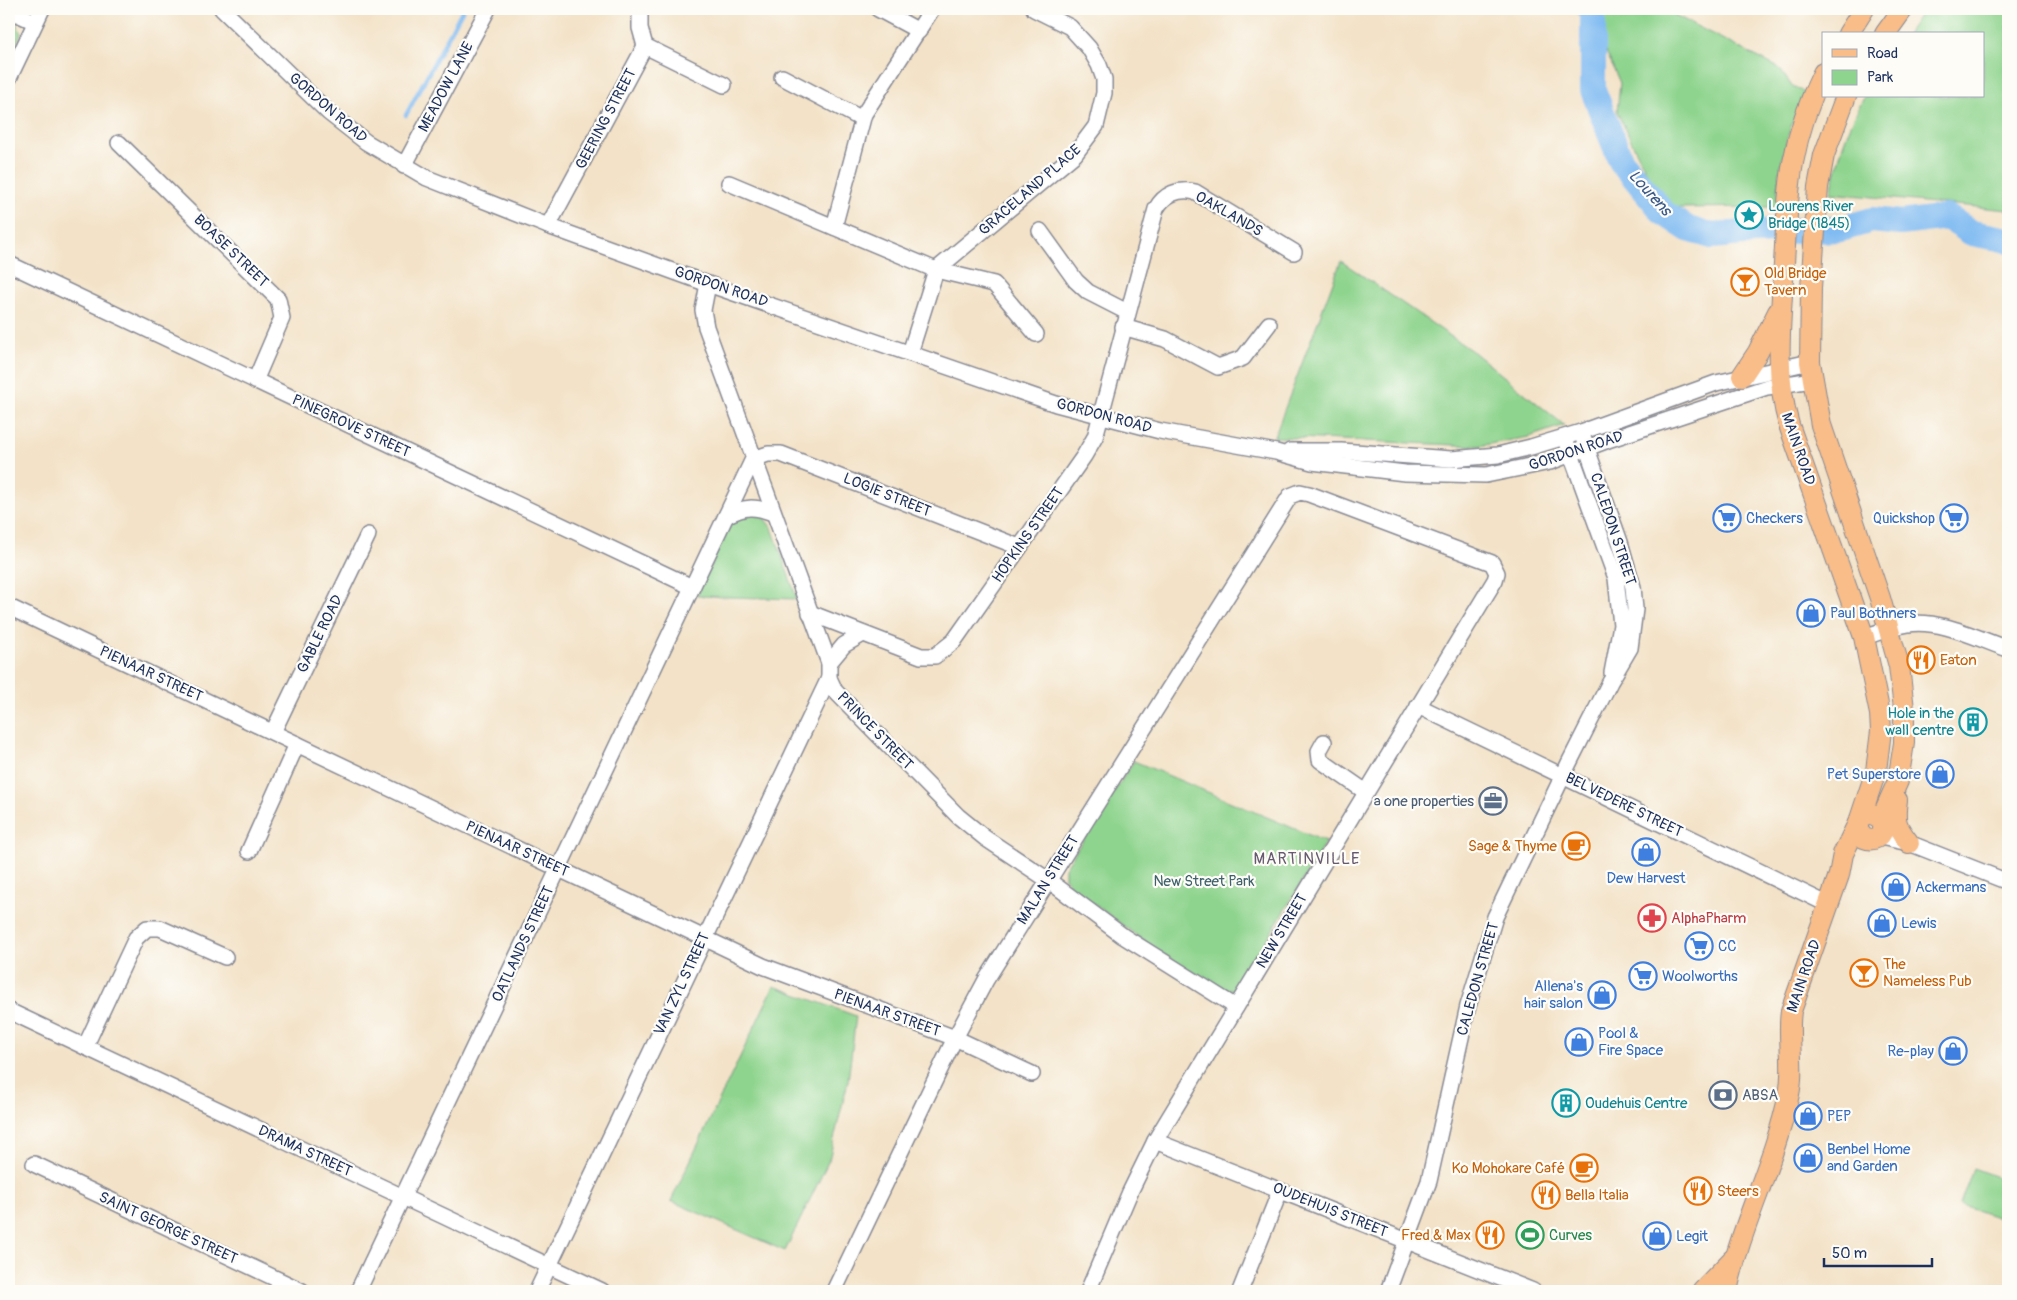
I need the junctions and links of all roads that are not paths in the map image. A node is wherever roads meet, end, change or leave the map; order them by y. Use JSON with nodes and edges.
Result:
{"nodes":[{"id":1,"x":222,"y":9,"type":"edge"},
{"id":2,"x":488,"y":9,"type":"edge"},
{"id":3,"x":640,"y":9,"type":"edge"},
{"id":4,"x":878,"y":9,"type":"edge"},
{"id":5,"x":932,"y":9,"type":"edge"},
{"id":6,"x":1034,"y":9,"type":"edge"},
{"id":7,"x":1864,"y":9,"type":"edge"},
{"id":8,"x":1903,"y":9,"type":"edge"},
{"id":9,"x":9,"y":10,"type":"edge"},
{"id":10,"x":38,"y":15,"type":"edge"},
{"id":11,"x":919,"y":31,"type":"junction"},
{"id":12,"x":1849,"y":32,"type":"edge"},
{"id":13,"x":1886,"y":32,"type":"edge"},
{"id":14,"x":645,"y":46,"type":"junction"},
{"id":15,"x":1822,"y":75,"type":"edge"},
{"id":16,"x":782,"y":77,"type":"dead end"},
{"id":17,"x":9,"y":78,"type":"edge"},
{"id":18,"x":724,"y":85,"type":"dead end"},
{"id":19,"x":1845,"y":98,"type":"edge"},
{"id":20,"x":862,"y":119,"type":"junction"},
{"id":21,"x":119,"y":143,"type":"dead end"},
{"id":22,"x":404,"y":166,"type":"junction"},
{"id":23,"x":729,"y":183,"type":"dead end"},
{"id":24,"x":548,"y":226,"type":"junction"},
{"id":25,"x":834,"y":227,"type":"junction"},
{"id":26,"x":1040,"y":231,"type":"dead end"},
{"id":27,"x":1294,"y":252,"type":"dead end"},
{"id":28,"x":9,"y":264,"type":"edge"},
{"id":29,"x":936,"y":270,"type":"junction"},
{"id":30,"x":708,"y":284,"type":"junction"},
{"id":31,"x":1780,"y":308,"type":"junction"},
{"id":32,"x":1125,"y":320,"type":"junction"},
{"id":33,"x":1269,"y":324,"type":"dead end"},
{"id":34,"x":1036,"y":334,"type":"dead end"},
{"id":35,"x":910,"y":353,"type":"junction"},
{"id":36,"x":1811,"y":371,"type":"junction"},
{"id":37,"x":1742,"y":376,"type":"junction"},
{"id":38,"x":1781,"y":376,"type":"junction"},
{"id":39,"x":255,"y":380,"type":"junction"},
{"id":40,"x":1101,"y":417,"type":"junction"},
{"id":41,"x":1581,"y":432,"type":"junction"},
{"id":42,"x":1565,"y":437,"type":"junction"},
{"id":43,"x":1587,"y":449,"type":"junction"},
{"id":44,"x":1276,"y":452,"type":"junction"},
{"id":45,"x":1571,"y":455,"type":"junction"},
{"id":46,"x":754,"y":459,"type":"junction"},
{"id":47,"x":773,"y":513,"type":"junction"},
{"id":48,"x":726,"y":516,"type":"junction"},
{"id":49,"x":368,"y":535,"type":"dead end"},
{"id":50,"x":1019,"y":547,"type":"junction"},
{"id":51,"x":1495,"y":580,"type":"joint"},
{"id":52,"x":692,"y":587,"type":"junction"},
{"id":53,"x":9,"y":607,"type":"edge"},
{"id":54,"x":810,"y":613,"type":"junction"},
{"id":55,"x":1890,"y":629,"type":"junction"},
{"id":56,"x":864,"y":634,"type":"junction"},
{"id":57,"x":1864,"y":637,"type":"junction"},
{"id":58,"x":2008,"y":649,"type":"edge"},
{"id":59,"x":829,"y":671,"type":"junction"},
{"id":60,"x":1610,"y":682,"type":"junction"},
{"id":61,"x":1418,"y":706,"type":"junction"},
{"id":62,"x":273,"y":732,"type":"junction"},
{"id":63,"x":1324,"y":742,"type":"dead end"},
{"id":64,"x":298,"y":744,"type":"junction"},
{"id":65,"x":1563,"y":776,"type":"junction"},
{"id":66,"x":1898,"y":781,"type":"junction"},
{"id":67,"x":1366,"y":792,"type":"junction"},
{"id":68,"x":1859,"y":821,"type":"junction"},
{"id":69,"x":1878,"y":830,"type":"junction"},
{"id":70,"x":1910,"y":843,"type":"junction"},
{"id":71,"x":249,"y":851,"type":"dead end"},
{"id":72,"x":559,"y":869,"type":"junction"},
{"id":73,"x":1839,"y":875,"type":"junction"},
{"id":74,"x":1048,"y":880,"type":"junction"},
{"id":75,"x":2008,"y":882,"type":"edge"},
{"id":76,"x":1829,"y":905,"type":"junction"},
{"id":77,"x":704,"y":938,"type":"junction"},
{"id":78,"x":225,"y":958,"type":"dead end"},
{"id":79,"x":1236,"y":1007,"type":"junction"},
{"id":80,"x":9,"y":1011,"type":"edge"},
{"id":81,"x":955,"y":1038,"type":"junction"},
{"id":82,"x":85,"y":1047,"type":"junction"},
{"id":83,"x":1032,"y":1074,"type":"dead end"},
{"id":84,"x":1155,"y":1141,"type":"junction"},
{"id":85,"x":34,"y":1164,"type":"dead end"},
{"id":86,"x":1280,"y":1191,"type":"junction"},
{"id":87,"x":402,"y":1197,"type":"junction"},
{"id":88,"x":1407,"y":1241,"type":"junction"},
{"id":89,"x":1738,"y":1251,"type":"junction"},
{"id":90,"x":549,"y":1266,"type":"junction"},
{"id":91,"x":302,"y":1291,"type":"edge"},
{"id":92,"x":358,"y":1291,"type":"edge"},
{"id":93,"x":537,"y":1291,"type":"edge"},
{"id":94,"x":602,"y":1291,"type":"edge"},
{"id":95,"x":834,"y":1291,"type":"edge"},
{"id":96,"x":1088,"y":1291,"type":"edge"},
{"id":97,"x":1240,"y":1291,"type":"edge"},
{"id":98,"x":1388,"y":1291,"type":"edge"},
{"id":99,"x":1533,"y":1291,"type":"edge"},
{"id":100,"x":1702,"y":1291,"type":"edge"},
{"id":101,"x":1727,"y":1291,"type":"edge"}],
"edges":[{"from":1,"to":22,"type":"street","name":"GORDON ROAD"},
{"from":2,"to":22,"type":"street","name":"MEADOW LANE"},
{"from":3,"to":14,"type":"street"},
{"from":4,"to":11,"type":"street"},
{"from":5,"to":11,"type":"street"},
{"from":6,"to":29,"type":"street","name":"GRACELAND PLACE"},
{"from":7,"to":12,"type":"main road"},
{"from":8,"to":13,"type":"main road"},
{"from":9,"to":10,"type":"street"},
{"from":10,"to":17,"type":"street"},
{"from":11,"to":20,"type":"street"},
{"from":14,"to":18,"type":"street"},
{"from":14,"to":24,"type":"street","name":"GEERING STREET"},
{"from":15,"to":31,"type":"main road","name":"MAIN ROAD"},
{"from":16,"to":20,"type":"street"},
{"from":19,"to":36,"type":"main road","name":"MAIN ROAD"},
{"from":20,"to":25,"type":"street"},
{"from":21,"to":39,"type":"street","name":"BOASE STREET"},
{"from":22,"to":24,"type":"street","name":"GORDON ROAD"},
{"from":23,"to":25,"type":"street"},
{"from":24,"to":30,"type":"street","name":"GORDON ROAD"},
{"from":25,"to":29,"type":"street"},
{"from":26,"to":32,"type":"street"},
{"from":27,"to":32,"type":"street","name":"OAKLANDS"},
{"from":28,"to":39,"type":"street","name":"PINEGROVE STREET"},
{"from":29,"to":34,"type":"street"},
{"from":29,"to":35,"type":"street"},
{"from":30,"to":35,"type":"street","name":"GORDON ROAD"},
{"from":30,"to":46,"type":"street","name":"PRINCE STREET"},
{"from":31,"to":37,"type":"main road"},
{"from":31,"to":38,"type":"main road","name":"MAIN ROAD"},
{"from":32,"to":33,"type":"street"},
{"from":32,"to":40,"type":"street","name":"OAKLANDS"},
{"from":35,"to":40,"type":"street","name":"GORDON ROAD"},
{"from":36,"to":38,"type":"street","name":"GORDON ROAD"},
{"from":36,"to":55,"type":"main road","name":"MAIN ROAD"},
{"from":37,"to":38,"type":"street","name":"GORDON ROAD"},
{"from":37,"to":41,"type":"street","name":"GORDON ROAD"},
{"from":38,"to":43,"type":"street","name":"GORDON ROAD"},
{"from":38,"to":57,"type":"main road","name":"MAIN ROAD"},
{"from":39,"to":52,"type":"street","name":"PINEGROVE STREET"},
{"from":40,"to":44,"type":"street","name":"GORDON ROAD"},
{"from":40,"to":50,"type":"street","name":"HOPKINS STREET"},
{"from":41,"to":42,"type":"street","name":"GORDON ROAD"},
{"from":41,"to":43,"type":"street","name":"CALEDON STREET"},
{"from":42,"to":44,"type":"street","name":"GORDON ROAD"},
{"from":42,"to":45,"type":"street","name":"CALEDON STREET"},
{"from":43,"to":45,"type":"street","name":"GORDON ROAD"},
{"from":43,"to":60,"type":"street","name":"CALEDON STREET"},
{"from":44,"to":45,"type":"street","name":"GORDON ROAD"},
{"from":45,"to":60,"type":"street","name":"CALEDON STREET"},
{"from":46,"to":47,"type":"street","name":"PRINCE STREET"},
{"from":46,"to":48,"type":"street","name":"OATLANDS STREET"},
{"from":46,"to":50,"type":"street","name":"LOGIE STREET"},
{"from":47,"to":48,"type":"street"},
{"from":47,"to":54,"type":"street","name":"PRINCE STREET"},
{"from":48,"to":52,"type":"street","name":"OATLANDS STREET"},
{"from":49,"to":62,"type":"street","name":"GABLE ROAD"},
{"from":50,"to":56,"type":"street","name":"HOPKINS STREET"},
{"from":51,"to":61,"type":"street","name":"NEW STREET"},
{"from":51,"to":74,"type":"street","name":"MALAN STREET"},
{"from":52,"to":72,"type":"street","name":"OATLANDS STREET"},
{"from":53,"to":62,"type":"street","name":"PIENAAR STREET"},
{"from":54,"to":56,"type":"street"},
{"from":54,"to":59,"type":"street","name":"PRINCE STREET"},
{"from":55,"to":57,"type":"street"},
{"from":55,"to":58,"type":"street"},
{"from":55,"to":66,"type":"main road","name":"MAIN ROAD"},
{"from":56,"to":59,"type":"street","name":"VAN ZYL STREET"},
{"from":57,"to":68,"type":"main road","name":"MAIN ROAD"},
{"from":59,"to":74,"type":"street","name":"PRINCE STREET"},
{"from":59,"to":77,"type":"street","name":"VAN ZYL STREET"},
{"from":60,"to":65,"type":"street","name":"CALEDON STREET"},
{"from":61,"to":65,"type":"street","name":"BELVEDERE STREET"},
{"from":61,"to":67,"type":"street","name":"NEW STREET"},
{"from":62,"to":64,"type":"street","name":"PIENAAR STREET"},
{"from":63,"to":67,"type":"street"},
{"from":64,"to":71,"type":"street"},
{"from":64,"to":72,"type":"street","name":"PIENAAR STREET"},
{"from":65,"to":76,"type":"street","name":"BELVEDERE STREET"},
{"from":65,"to":88,"type":"street","name":"CALEDON STREET"},
{"from":66,"to":69,"type":"main road","name":"MAIN ROAD"},
{"from":66,"to":70,"type":"main road"},
{"from":67,"to":79,"type":"street","name":"NEW STREET"},
{"from":68,"to":69,"type":"main road"},
{"from":68,"to":73,"type":"main road","name":"MAIN ROAD"},
{"from":69,"to":70,"type":"street"},
{"from":69,"to":73,"type":"main road","name":"MAIN ROAD"},
{"from":70,"to":75,"type":"street"},
{"from":72,"to":77,"type":"street","name":"PIENAAR STREET"},
{"from":72,"to":87,"type":"street","name":"OATLANDS STREET"},
{"from":73,"to":76,"type":"main road","name":"MAIN ROAD"},
{"from":74,"to":79,"type":"street","name":"PRINCE STREET"},
{"from":74,"to":81,"type":"street","name":"MALAN STREET"},
{"from":76,"to":89,"type":"main road","name":"MAIN ROAD"},
{"from":77,"to":81,"type":"street","name":"PIENAAR STREET"},
{"from":77,"to":90,"type":"street","name":"VAN ZYL STREET"},
{"from":78,"to":82,"type":"street"},
{"from":79,"to":84,"type":"street","name":"NEW STREET"},
{"from":80,"to":82,"type":"street","name":"DRAMA STREET"},
{"from":81,"to":83,"type":"street","name":"PIENAAR STREET"},
{"from":81,"to":95,"type":"street","name":"MALAN STREET"},
{"from":82,"to":87,"type":"street","name":"DRAMA STREET"},
{"from":84,"to":86,"type":"street","name":"OUDEHUIS STREET"},
{"from":84,"to":96,"type":"street","name":"NEW STREET"},
{"from":85,"to":91,"type":"street","name":"SAINT GEORGE STREET"},
{"from":86,"to":88,"type":"street","name":"OUDEHUIS STREET"},
{"from":86,"to":97,"type":"street"},
{"from":87,"to":90,"type":"street","name":"DRAMA STREET"},
{"from":87,"to":92,"type":"street","name":"OATLANDS STREET"},
{"from":88,"to":98,"type":"street","name":"CALEDON STREET"},
{"from":88,"to":99,"type":"street","name":"OUDEHUIS STREET"},
{"from":89,"to":100,"type":"main road","name":"MAIN ROAD"},
{"from":89,"to":101,"type":"main road","name":"MAIN ROAD"},
{"from":90,"to":93,"type":"street","name":"VAN ZYL STREET"},
{"from":90,"to":94,"type":"street","name":"DRAMA STREET"}]}
